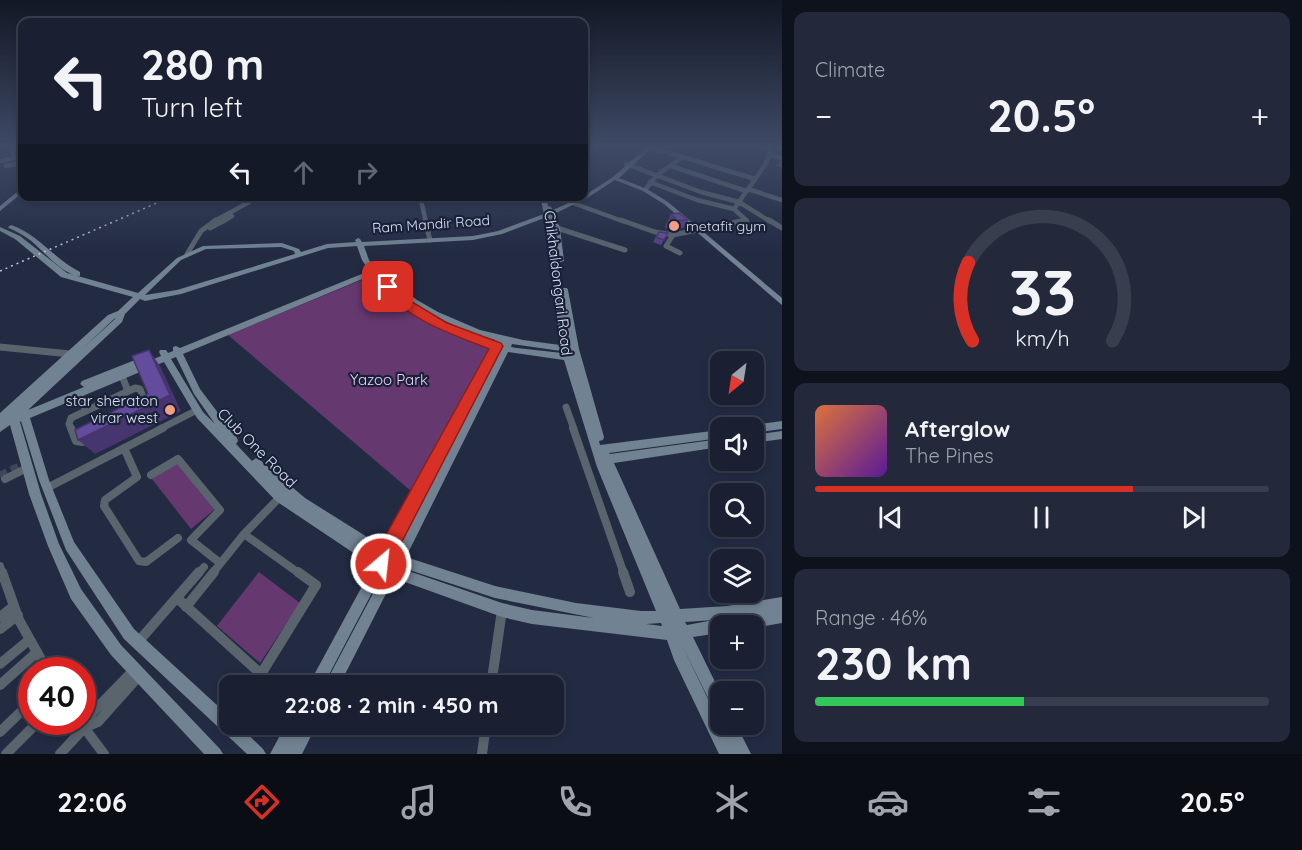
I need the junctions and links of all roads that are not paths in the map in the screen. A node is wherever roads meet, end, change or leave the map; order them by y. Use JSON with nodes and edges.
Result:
{"nodes":[{"id":1,"x":607,"y":182,"type":"edge"},
{"id":2,"x":625,"y":182,"type":"edge"},
{"id":3,"x":650,"y":182,"type":"joint"},
{"id":4,"x":677,"y":182,"type":"edge"},
{"id":5,"x":722,"y":182,"type":"edge"},
{"id":6,"x":753,"y":182,"type":"edge"},
{"id":7,"x":645,"y":190,"type":"junction"},
{"id":8,"x":747,"y":190,"type":"junction"},
{"id":9,"x":18,"y":193,"type":"edge"},
{"id":10,"x":588,"y":193,"type":"edge"},
{"id":11,"x":782,"y":200,"type":"edge"},
{"id":12,"x":251,"y":201,"type":"edge"},
{"id":13,"x":258,"y":201,"type":"edge"},
{"id":14,"x":421,"y":201,"type":"edge"},
{"id":15,"x":545,"y":201,"type":"edge"},
{"id":16,"x":572,"y":201,"type":"edge"},
{"id":17,"x":578,"y":201,"type":"edge"},
{"id":18,"x":740,"y":201,"type":"junction"},
{"id":19,"x":0,"y":209,"type":"edge"},
{"id":20,"x":734,"y":209,"type":"junction"},
{"id":21,"x":548,"y":210,"type":"junction"},
{"id":22,"x":0,"y":224,"type":"edge"},
{"id":23,"x":782,"y":226,"type":"edge"},
{"id":24,"x":557,"y":228,"type":"junction"},
{"id":25,"x":0,"y":229,"type":"edge"},
{"id":26,"x":201,"y":231,"type":"junction"},
{"id":27,"x":700,"y":232,"type":"junction"},
{"id":28,"x":673,"y":235,"type":"junction"},
{"id":29,"x":429,"y":238,"type":"junction"},
{"id":30,"x":361,"y":241,"type":"junction"},
{"id":31,"x":625,"y":250,"type":"dead end"},
{"id":32,"x":298,"y":252,"type":"junction"},
{"id":33,"x":680,"y":253,"type":"dead end"},
{"id":34,"x":187,"y":254,"type":"junction"},
{"id":35,"x":273,"y":260,"type":"junction"},
{"id":36,"x":373,"y":269,"type":"junction"},
{"id":37,"x":782,"y":303,"type":"edge"},
{"id":38,"x":121,"y":313,"type":"junction"},
{"id":39,"x":503,"y":344,"type":"junction"},
{"id":40,"x":0,"y":346,"type":"edge"},
{"id":41,"x":171,"y":352,"type":"junction"},
{"id":42,"x":571,"y":353,"type":"junction"},
{"id":43,"x":70,"y":354,"type":"junction"},
{"id":44,"x":122,"y":376,"type":"junction"},
{"id":45,"x":128,"y":391,"type":"junction"},
{"id":46,"x":80,"y":393,"type":"junction"},
{"id":47,"x":566,"y":406,"type":"dead end"},
{"id":48,"x":85,"y":410,"type":"junction"},
{"id":49,"x":197,"y":410,"type":"junction"},
{"id":50,"x":17,"y":412,"type":"junction"},
{"id":51,"x":0,"y":419,"type":"edge"},
{"id":52,"x":782,"y":425,"type":"edge"},
{"id":53,"x":764,"y":427,"type":"edge"},
{"id":54,"x":0,"y":428,"type":"edge"},
{"id":55,"x":782,"y":435,"type":"edge"},
{"id":56,"x":710,"y":436,"type":"edge"},
{"id":57,"x":764,"y":437,"type":"edge"},
{"id":58,"x":710,"y":444,"type":"edge"},
{"id":59,"x":124,"y":448,"type":"junction"},
{"id":60,"x":604,"y":454,"type":"junction"},
{"id":61,"x":27,"y":468,"type":"junction"},
{"id":62,"x":151,"y":475,"type":"dead end"},
{"id":63,"x":6,"y":479,"type":"dead end"},
{"id":64,"x":47,"y":488,"type":"junction"},
{"id":65,"x":280,"y":497,"type":"junction"},
{"id":66,"x":244,"y":534,"type":"junction"},
{"id":67,"x":178,"y":538,"type":"dead end"},
{"id":68,"x":391,"y":559,"type":"junction"},
{"id":69,"x":220,"y":563,"type":"junction"},
{"id":70,"x":0,"y":566,"type":"edge"},
{"id":71,"x":204,"y":567,"type":"dead end"},
{"id":72,"x":2,"y":579,"type":"edge"},
{"id":73,"x":630,"y":592,"type":"dead end"},
{"id":74,"x":177,"y":598,"type":"junction"},
{"id":75,"x":782,"y":603,"type":"edge"},
{"id":76,"x":186,"y":607,"type":"junction"},
{"id":77,"x":502,"y":610,"type":"junction"},
{"id":78,"x":16,"y":611,"type":"junction"},
{"id":79,"x":671,"y":616,"type":"junction"},
{"id":80,"x":782,"y":616,"type":"edge"},
{"id":81,"x":0,"y":617,"type":"edge"},
{"id":82,"x":764,"y":619,"type":"edge"},
{"id":83,"x":710,"y":628,"type":"edge"},
{"id":84,"x":0,"y":629,"type":"edge"},
{"id":85,"x":677,"y":633,"type":"junction"},
{"id":86,"x":29,"y":640,"type":"junction"},
{"id":87,"x":138,"y":642,"type":"junction"},
{"id":88,"x":36,"y":653,"type":"junction"},
{"id":89,"x":39,"y":657,"type":"edge"},
{"id":90,"x":0,"y":664,"type":"edge"},
{"id":91,"x":136,"y":673,"type":"junction"},
{"id":92,"x":322,"y":675,"type":"edge"},
{"id":93,"x":336,"y":675,"type":"edge"},
{"id":94,"x":493,"y":675,"type":"edge"},
{"id":95,"x":0,"y":686,"type":"edge"},
{"id":96,"x":710,"y":690,"type":"edge"},
{"id":97,"x":18,"y":715,"type":"edge"},
{"id":98,"x":96,"y":722,"type":"edge"},
{"id":99,"x":0,"y":732,"type":"edge"},
{"id":100,"x":25,"y":735,"type":"edge"},
{"id":101,"x":74,"y":735,"type":"edge"},
{"id":102,"x":90,"y":735,"type":"edge"},
{"id":103,"x":288,"y":735,"type":"edge"},
{"id":104,"x":304,"y":735,"type":"edge"},
{"id":105,"x":485,"y":735,"type":"edge"},
{"id":106,"x":734,"y":735,"type":"edge"},
{"id":107,"x":6,"y":754,"type":"edge"},
{"id":108,"x":60,"y":754,"type":"edge"},
{"id":109,"x":104,"y":754,"type":"edge"},
{"id":110,"x":215,"y":754,"type":"edge"},
{"id":111,"x":258,"y":754,"type":"edge"},
{"id":112,"x":278,"y":754,"type":"edge"},
{"id":113,"x":294,"y":754,"type":"edge"},
{"id":114,"x":482,"y":754,"type":"edge"},
{"id":115,"x":727,"y":754,"type":"edge"},
{"id":116,"x":743,"y":754,"type":"edge"}],
"edges":[{"from":1,"to":10,"type":"street"},
{"from":2,"to":7,"type":"street"},
{"from":3,"to":7,"type":"street"},
{"from":3,"to":20,"type":"street"},
{"from":4,"to":18,"type":"street"},
{"from":5,"to":8,"type":"street"},
{"from":6,"to":8,"type":"street"},
{"from":7,"to":27,"type":"street"},
{"from":8,"to":11,"type":"street"},
{"from":8,"to":18,"type":"street"},
{"from":9,"to":19,"type":"street"},
{"from":12,"to":26,"type":"street"},
{"from":13,"to":26,"type":"street"},
{"from":14,"to":29,"type":"street"},
{"from":15,"to":21,"type":"street"},
{"from":16,"to":21,"type":"street","name":"Ram Mandir Road"},
{"from":17,"to":28,"type":"street"},
{"from":18,"to":20,"type":"street"},
{"from":18,"to":23,"type":"street"},
{"from":20,"to":27,"type":"street"},
{"from":21,"to":24,"type":"street","name":"Chikhaldongari Road"},
{"from":21,"to":29,"type":"street","name":"Ram Mandir Road"},
{"from":21,"to":42,"type":"street","name":"Chikhaldongari Road"},
{"from":22,"to":35,"type":"street"},
{"from":24,"to":31,"type":"street"},
{"from":24,"to":42,"type":"street","name":"Chikhaldongari Road"},
{"from":25,"to":35,"type":"street","name":"Ram Mandir Road"},
{"from":26,"to":34,"type":"street"},
{"from":27,"to":28,"type":"street"},
{"from":27,"to":37,"type":"street"},
{"from":28,"to":33,"type":"street"},
{"from":29,"to":30,"type":"street","name":"Ram Mandir Road"},
{"from":30,"to":32,"type":"street","name":"Ram Mandir Road"},
{"from":30,"to":36,"type":"street"},
{"from":32,"to":34,"type":"street","name":"Ram Mandir Road"},
{"from":32,"to":35,"type":"street","name":"Ram Mandir Road"},
{"from":34,"to":38,"type":"street","name":"Ram Mandir Road"},
{"from":36,"to":39,"type":"street"},
{"from":36,"to":41,"type":"street"},
{"from":38,"to":43,"type":"street","name":"Ram Mandir Road"},
{"from":38,"to":50,"type":"street"},
{"from":39,"to":42,"type":"street"},
{"from":39,"to":68,"type":"street"},
{"from":40,"to":43,"type":"street"},
{"from":41,"to":44,"type":"street"},
{"from":41,"to":49,"type":"street","name":"Club One Road"},
{"from":41,"to":50,"type":"street"},
{"from":41,"to":68,"type":"street","name":"Club One Road"},
{"from":42,"to":60,"type":"street","name":"Chikhaldongari Road"},
{"from":42,"to":79,"type":"street","name":"Chikhaldongari Road"},
{"from":43,"to":50,"type":"street","name":"Ram Mandir Road"},
{"from":44,"to":45,"type":"street"},
{"from":44,"to":46,"type":"street"},
{"from":45,"to":48,"type":"street"},
{"from":45,"to":48,"type":"street"},
{"from":46,"to":48,"type":"street"},
{"from":46,"to":50,"type":"street"},
{"from":47,"to":73,"type":"street"},
{"from":49,"to":59,"type":"street"},
{"from":49,"to":65,"type":"street","name":"Club One Road"},
{"from":50,"to":51,"type":"street"},
{"from":50,"to":54,"type":"street"},
{"from":50,"to":61,"type":"street"},
{"from":50,"to":64,"type":"street"},
{"from":52,"to":53,"type":"street"},
{"from":55,"to":57,"type":"street"},
{"from":56,"to":60,"type":"street"},
{"from":58,"to":60,"type":"street"},
{"from":59,"to":64,"type":"street"},
{"from":59,"to":67,"type":"street"},
{"from":60,"to":79,"type":"street","name":"Chikhaldongari Road"},
{"from":61,"to":63,"type":"street"},
{"from":61,"to":91,"type":"street"},
{"from":62,"to":69,"type":"street"},
{"from":64,"to":87,"type":"street"},
{"from":65,"to":66,"type":"street"},
{"from":65,"to":68,"type":"street","name":"Club One Road"},
{"from":66,"to":69,"type":"street"},
{"from":66,"to":76,"type":"street"},
{"from":68,"to":77,"type":"street"},
{"from":68,"to":79,"type":"street"},
{"from":68,"to":92,"type":"street"},
{"from":68,"to":93,"type":"street"},
{"from":69,"to":76,"type":"street"},
{"from":70,"to":72,"type":"street"},
{"from":71,"to":74,"type":"street"},
{"from":72,"to":78,"type":"street"},
{"from":74,"to":76,"type":"street"},
{"from":74,"to":87,"type":"street"},
{"from":75,"to":79,"type":"street"},
{"from":77,"to":85,"type":"street"},
{"from":77,"to":94,"type":"street"},
{"from":78,"to":81,"type":"street"},
{"from":78,"to":84,"type":"street"},
{"from":78,"to":86,"type":"street"},
{"from":79,"to":85,"type":"street","name":"Chikhaldongari Road"},
{"from":80,"to":82,"type":"street"},
{"from":83,"to":85,"type":"street"},
{"from":85,"to":96,"type":"street","name":"Chikhaldongari Road"},
{"from":85,"to":115,"type":"street","name":"Chikhaldongari Road"},
{"from":86,"to":88,"type":"street"},
{"from":86,"to":90,"type":"street"},
{"from":87,"to":111,"type":"street"},
{"from":88,"to":89,"type":"street"},
{"from":88,"to":95,"type":"street"},
{"from":91,"to":98,"type":"street"},
{"from":91,"to":110,"type":"street"},
{"from":97,"to":99,"type":"street"},
{"from":100,"to":107,"type":"street"},
{"from":101,"to":108,"type":"street"},
{"from":102,"to":109,"type":"street"},
{"from":103,"to":112,"type":"street"},
{"from":104,"to":113,"type":"street"},
{"from":105,"to":114,"type":"street"},
{"from":106,"to":116,"type":"street"}]}
